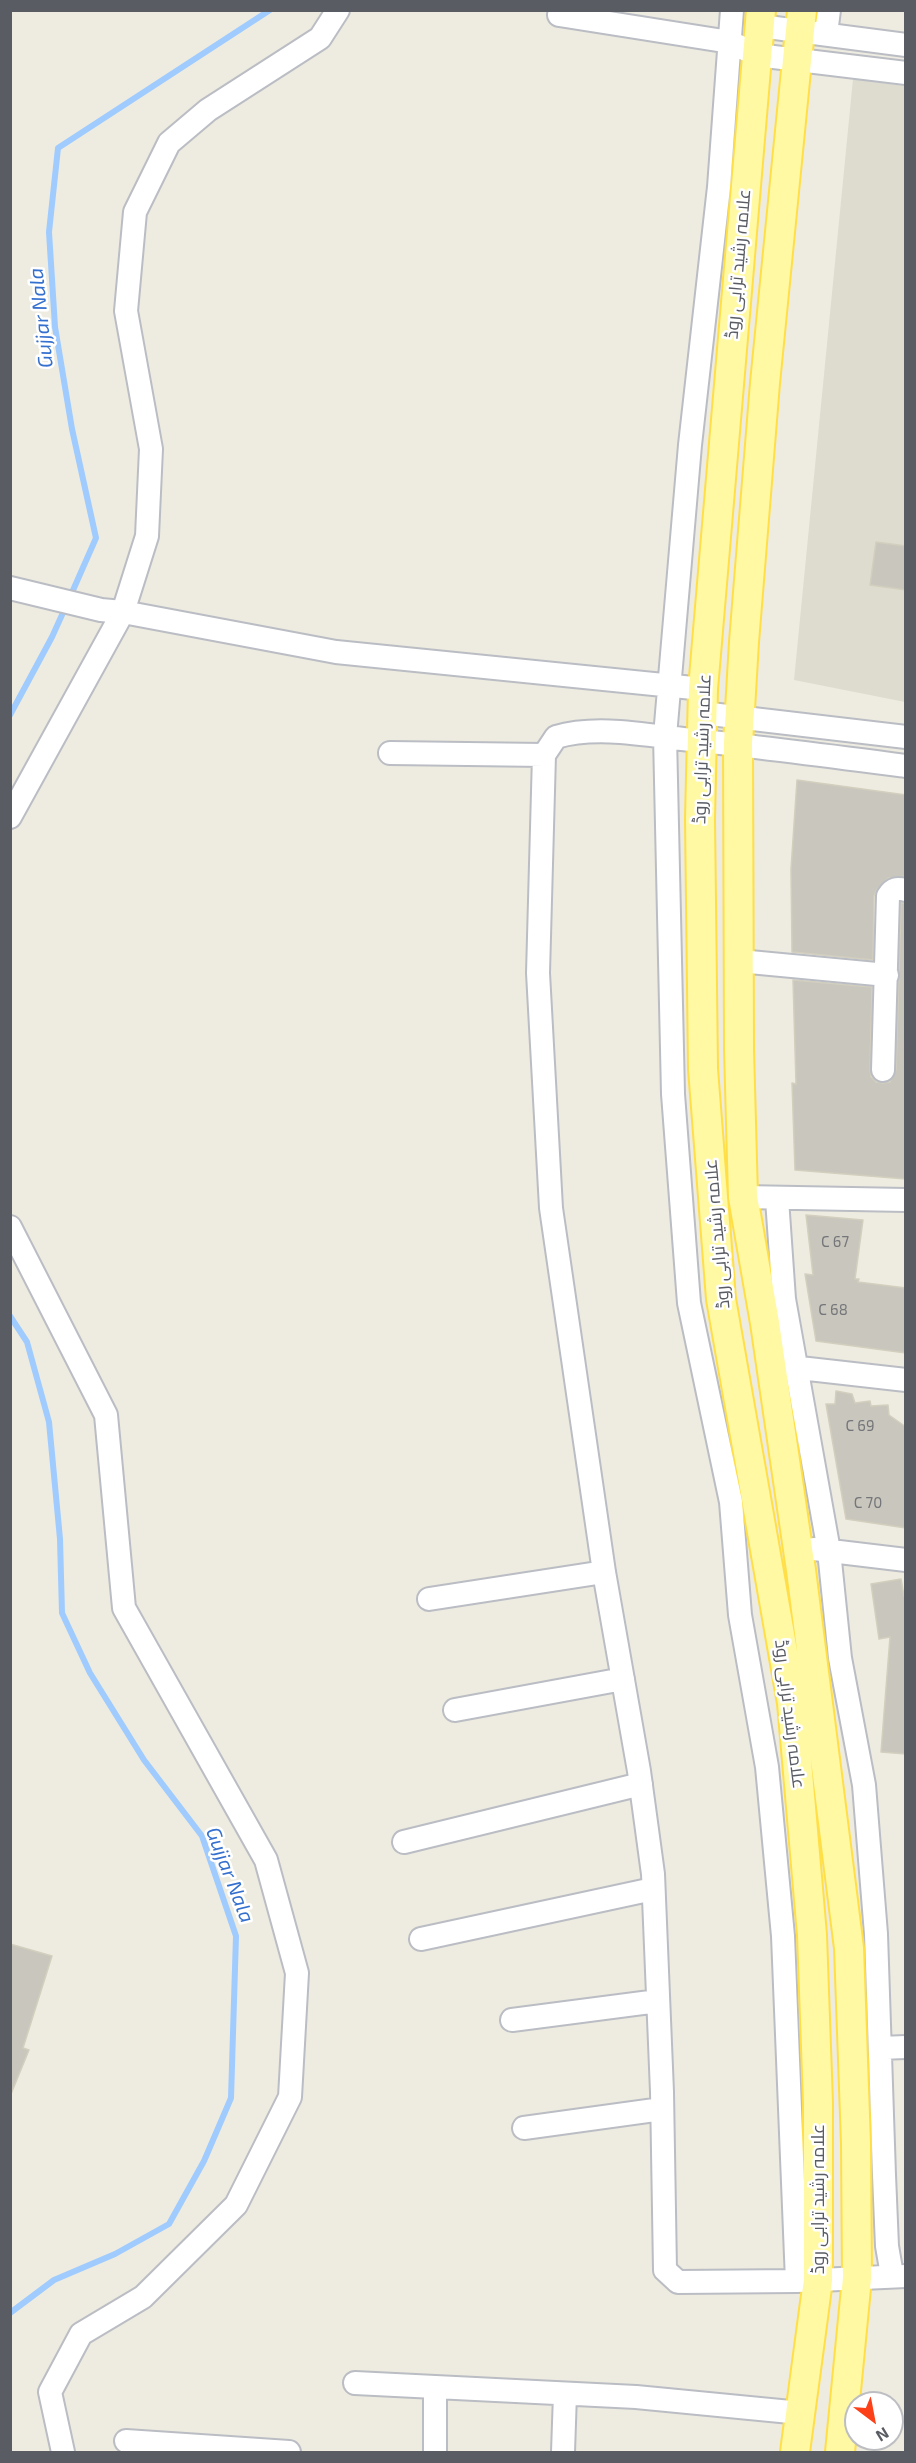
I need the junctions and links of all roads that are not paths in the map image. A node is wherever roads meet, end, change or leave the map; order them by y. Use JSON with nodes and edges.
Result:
{"nodes":[{"id":1,"x":338,"y":10,"type":"edge"},
{"id":2,"x":560,"y":10,"type":"edge"},
{"id":3,"x":732,"y":10,"type":"edge"},
{"id":4,"x":829,"y":10,"type":"edge"},
{"id":5,"x":761,"y":18,"type":"edge"},
{"id":6,"x":809,"y":25,"type":"edge"},
{"id":7,"x":730,"y":42,"type":"junction"},
{"id":8,"x":906,"y":45,"type":"edge"},
{"id":9,"x":757,"y":55,"type":"junction"},
{"id":10,"x":795,"y":59,"type":"junction"},
{"id":11,"x":906,"y":73,"type":"edge"},
{"id":12,"x":10,"y":588,"type":"edge"},
{"id":13,"x":112,"y":611,"type":"junction"},
{"id":14,"x":669,"y":685,"type":"junction"},
{"id":15,"x":702,"y":701,"type":"junction"},
{"id":16,"x":739,"y":730,"type":"junction"},
{"id":17,"x":665,"y":736,"type":"junction"},
{"id":18,"x":906,"y":737,"type":"edge"},
{"id":19,"x":701,"y":741,"type":"junction"},
{"id":20,"x":390,"y":753,"type":"dead end"},
{"id":21,"x":544,"y":755,"type":"junction"},
{"id":22,"x":906,"y":766,"type":"edge"},
{"id":23,"x":10,"y":817,"type":"edge"},
{"id":24,"x":906,"y":890,"type":"edge"},
{"id":25,"x":739,"y":961,"type":"junction"},
{"id":26,"x":887,"y":975,"type":"junction"},
{"id":27,"x":883,"y":1070,"type":"dead end"},
{"id":28,"x":743,"y":1197,"type":"junction"},
{"id":29,"x":777,"y":1199,"type":"junction"},
{"id":30,"x":906,"y":1200,"type":"edge"},
{"id":31,"x":10,"y":1227,"type":"edge"},
{"id":32,"x":783,"y":1366,"type":"junction"},
{"id":33,"x":906,"y":1380,"type":"edge"},
{"id":34,"x":797,"y":1547,"type":"junction"},
{"id":35,"x":828,"y":1551,"type":"junction"},
{"id":36,"x":906,"y":1560,"type":"edge"},
{"id":37,"x":604,"y":1572,"type":"junction"},
{"id":38,"x":429,"y":1599,"type":"dead end"},
{"id":39,"x":623,"y":1679,"type":"junction"},
{"id":40,"x":455,"y":1710,"type":"dead end"},
{"id":41,"x":641,"y":1784,"type":"junction"},
{"id":42,"x":404,"y":1842,"type":"dead end"},
{"id":43,"x":654,"y":1889,"type":"junction"},
{"id":44,"x":421,"y":1939,"type":"dead end"},
{"id":45,"x":658,"y":2001,"type":"junction"},
{"id":46,"x":512,"y":2020,"type":"dead end"},
{"id":47,"x":906,"y":2047,"type":"edge"},
{"id":48,"x":880,"y":2048,"type":"junction"},
{"id":49,"x":662,"y":2109,"type":"junction"},
{"id":50,"x":524,"y":2128,"type":"dead end"},
{"id":51,"x":899,"y":2275,"type":"edge"},
{"id":52,"x":857,"y":2278,"type":"junction"},
{"id":53,"x":807,"y":2281,"type":"junction"},
{"id":54,"x":355,"y":2383,"type":"dead end"},
{"id":55,"x":435,"y":2387,"type":"junction"},
{"id":56,"x":565,"y":2394,"type":"junction"},
{"id":57,"x":801,"y":2413,"type":"junction"},
{"id":58,"x":126,"y":2441,"type":"dead end"},
{"id":59,"x":63,"y":2452,"type":"edge"},
{"id":60,"x":289,"y":2452,"type":"edge"},
{"id":61,"x":435,"y":2452,"type":"edge"},
{"id":62,"x":562,"y":2452,"type":"edge"},
{"id":63,"x":795,"y":2452,"type":"edge"},
{"id":64,"x":840,"y":2452,"type":"edge"}],
"edges":[{"from":1,"to":13,"type":"street"},
{"from":2,"to":7,"type":"street"},
{"from":3,"to":7,"type":"street"},
{"from":4,"to":6,"type":"street"},
{"from":5,"to":6,"type":"street"},
{"from":5,"to":9,"type":"main road","name":"علامہ رشید ترابی روڈ"},
{"from":6,"to":8,"type":"street"},
{"from":6,"to":10,"type":"main road","name":"علامہ رشید ترابی روڈ"},
{"from":7,"to":9,"type":"street"},
{"from":7,"to":14,"type":"street"},
{"from":9,"to":10,"type":"street"},
{"from":9,"to":15,"type":"main road","name":"علامہ رشید ترابی روڈ"},
{"from":10,"to":11,"type":"street"},
{"from":10,"to":16,"type":"main road","name":"علامہ رشید ترابی روڈ"},
{"from":12,"to":13,"type":"street"},
{"from":13,"to":14,"type":"street"},
{"from":13,"to":23,"type":"street"},
{"from":14,"to":15,"type":"street"},
{"from":14,"to":17,"type":"street"},
{"from":15,"to":16,"type":"street"},
{"from":15,"to":19,"type":"main road","name":"علامہ رشید ترابی روڈ"},
{"from":16,"to":18,"type":"street"},
{"from":16,"to":19,"type":"street"},
{"from":16,"to":22,"type":"street"},
{"from":16,"to":25,"type":"main road","name":"علامہ رشید ترابی روڈ"},
{"from":17,"to":19,"type":"street"},
{"from":17,"to":21,"type":"street"},
{"from":17,"to":53,"type":"street"},
{"from":19,"to":53,"type":"main road","name":"علامہ رشید ترابی روڈ"},
{"from":20,"to":21,"type":"street"},
{"from":21,"to":37,"type":"street"},
{"from":24,"to":26,"type":"street"},
{"from":25,"to":26,"type":"street"},
{"from":25,"to":28,"type":"main road","name":"علامہ رشید ترابی روڈ"},
{"from":26,"to":27,"type":"street"},
{"from":28,"to":29,"type":"street"},
{"from":28,"to":32,"type":"main road","name":"علامہ رشید ترابی روڈ"},
{"from":29,"to":30,"type":"street"},
{"from":29,"to":32,"type":"street"},
{"from":31,"to":59,"type":"street"},
{"from":32,"to":33,"type":"street"},
{"from":32,"to":34,"type":"main road","name":"علامہ رشید ترابی روڈ"},
{"from":32,"to":35,"type":"street"},
{"from":34,"to":35,"type":"street"},
{"from":34,"to":52,"type":"main road","name":"علامہ رشید ترابی روڈ"},
{"from":35,"to":36,"type":"street"},
{"from":35,"to":48,"type":"street"},
{"from":37,"to":38,"type":"street"},
{"from":37,"to":39,"type":"street"},
{"from":39,"to":40,"type":"street"},
{"from":39,"to":41,"type":"street"},
{"from":41,"to":42,"type":"street"},
{"from":41,"to":43,"type":"street"},
{"from":43,"to":44,"type":"street"},
{"from":43,"to":45,"type":"street"},
{"from":45,"to":46,"type":"street"},
{"from":45,"to":49,"type":"street"},
{"from":47,"to":48,"type":"street"},
{"from":48,"to":51,"type":"street"},
{"from":49,"to":50,"type":"street"},
{"from":49,"to":53,"type":"street"},
{"from":51,"to":52,"type":"street"},
{"from":52,"to":53,"type":"street"},
{"from":52,"to":64,"type":"main road","name":"علامہ رشید ترابی روڈ"},
{"from":53,"to":57,"type":"main road","name":"علامہ رشید ترابی روڈ"},
{"from":54,"to":55,"type":"street"},
{"from":55,"to":56,"type":"street"},
{"from":55,"to":61,"type":"street"},
{"from":56,"to":57,"type":"street"},
{"from":56,"to":62,"type":"street"},
{"from":57,"to":63,"type":"main road","name":"علامہ رشید ترابی روڈ"},
{"from":58,"to":60,"type":"street"}]}
